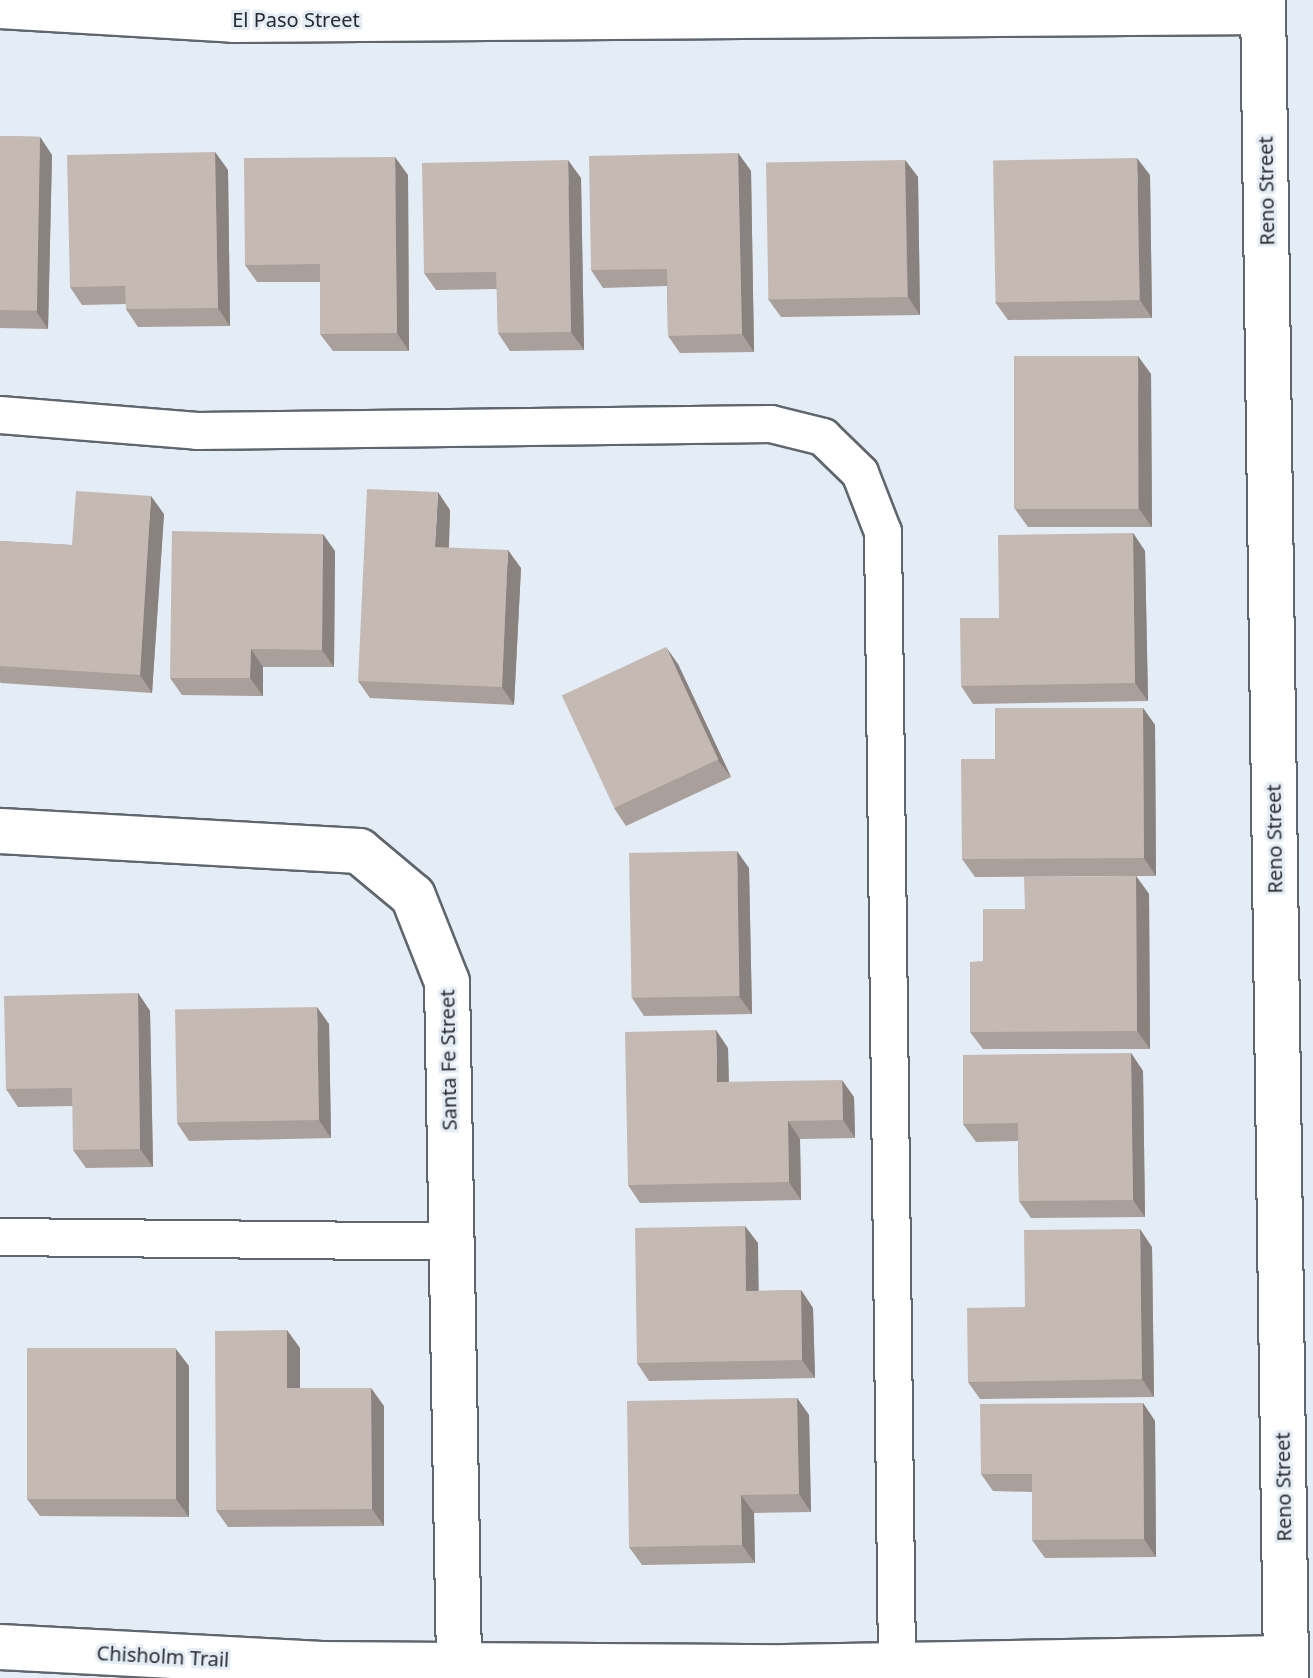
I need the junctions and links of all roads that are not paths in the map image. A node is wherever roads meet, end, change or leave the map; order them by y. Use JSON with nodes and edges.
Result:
{"nodes":[{"id":1,"x":0,"y":6,"type":"edge"},
{"id":2,"x":1263,"y":6,"type":"edge"},
{"id":3,"x":0,"y":415,"type":"edge"},
{"id":4,"x":0,"y":831,"type":"edge"},
{"id":5,"x":0,"y":1237,"type":"edge"},
{"id":6,"x":452,"y":1242,"type":"junction"},
{"id":7,"x":0,"y":1647,"type":"edge"},
{"id":8,"x":459,"y":1661,"type":"junction"},
{"id":9,"x":897,"y":1665,"type":"junction"},
{"id":10,"x":1285,"y":1668,"type":"edge"}],
"edges":[{"from":1,"to":2,"type":"street","name":"El Paso Street"},
{"from":2,"to":10,"type":"street","name":"Reno Street"},
{"from":3,"to":9,"type":"lane"},
{"from":4,"to":6,"type":"street","name":"Santa Fe Street"},
{"from":5,"to":6,"type":"lane"},
{"from":6,"to":8,"type":"street","name":"Santa Fe Street"},
{"from":7,"to":8,"type":"street","name":"Chisholm Trail"},
{"from":8,"to":9,"type":"street","name":"Chisholm Trail"},
{"from":9,"to":10,"type":"street","name":"Chisholm Trail"}]}
